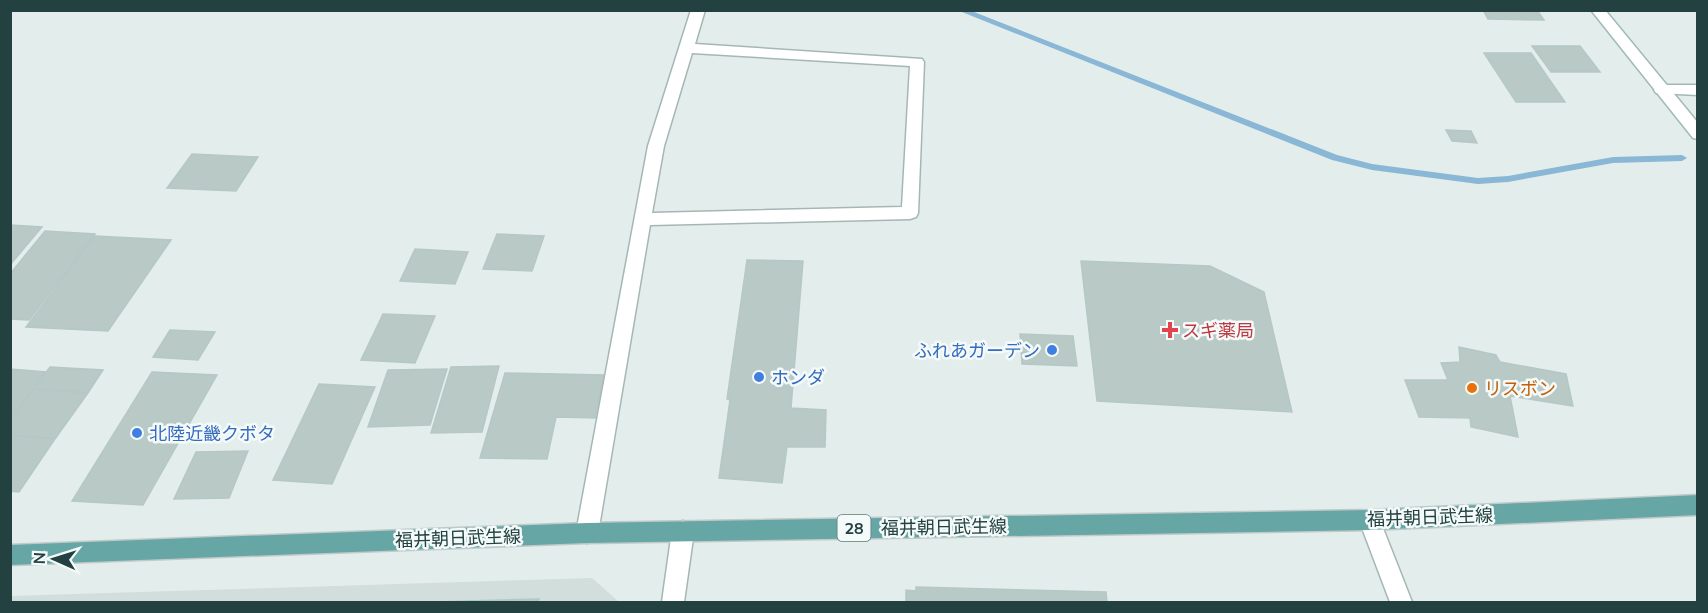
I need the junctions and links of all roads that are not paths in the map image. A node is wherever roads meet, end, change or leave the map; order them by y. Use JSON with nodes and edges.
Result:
{"nodes":[{"id":1,"x":698,"y":10,"type":"edge"},
{"id":2,"x":1597,"y":10,"type":"edge"},
{"id":3,"x":686,"y":48,"type":"junction"},
{"id":4,"x":1661,"y":90,"type":"junction"},
{"id":5,"x":1698,"y":90,"type":"edge"},
{"id":6,"x":1698,"y":134,"type":"edge"},
{"id":7,"x":645,"y":219,"type":"junction"},
{"id":8,"x":1698,"y":505,"type":"edge"},
{"id":9,"x":1370,"y":520,"type":"junction"},
{"id":10,"x":683,"y":531,"type":"junction"},
{"id":11,"x":586,"y":533,"type":"junction"},
{"id":12,"x":10,"y":555,"type":"edge"},
{"id":13,"x":673,"y":603,"type":"edge"},
{"id":14,"x":1401,"y":603,"type":"edge"}],
"edges":[{"from":1,"to":3,"type":"street"},
{"from":2,"to":4,"type":"street"},
{"from":3,"to":7,"type":"street"},
{"from":3,"to":7,"type":"street"},
{"from":4,"to":5,"type":"street"},
{"from":4,"to":6,"type":"street"},
{"from":7,"to":11,"type":"street"},
{"from":8,"to":9,"type":"main road","name":"福井朝日武生線","number":"28"},
{"from":9,"to":10,"type":"main road","name":"福井朝日武生線","number":"28"},
{"from":9,"to":14,"type":"street"},
{"from":10,"to":11,"type":"main road","name":"福井朝日武生線","number":"28"},
{"from":10,"to":13,"type":"street"},
{"from":11,"to":12,"type":"main road","name":"福井朝日武生線","number":"28"}]}
